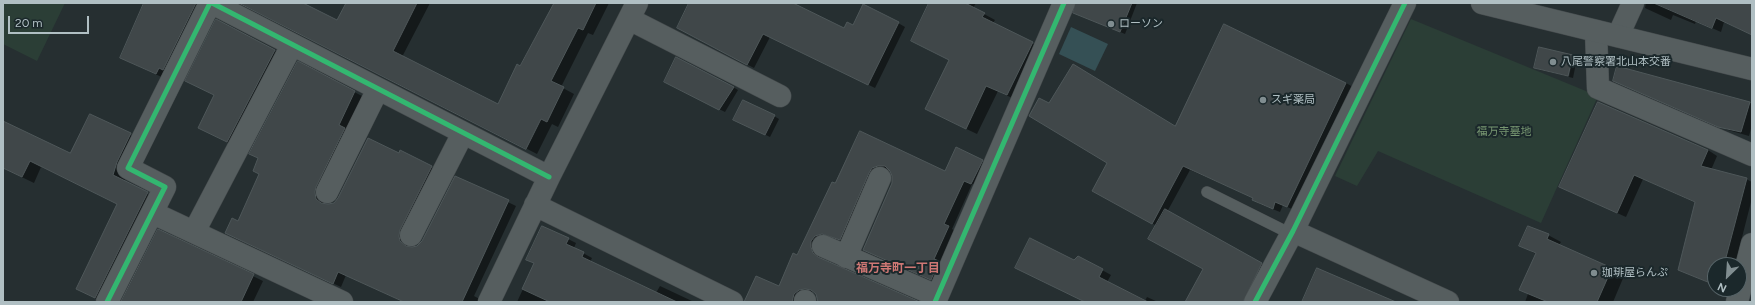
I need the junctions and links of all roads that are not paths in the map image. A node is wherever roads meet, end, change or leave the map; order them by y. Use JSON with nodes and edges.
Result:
{"nodes":[{"id":1,"x":211,"y":3,"type":"edge"},
{"id":2,"x":1064,"y":3,"type":"edge"},
{"id":3,"x":1405,"y":3,"type":"edge"},
{"id":4,"x":1482,"y":3,"type":"edge"},
{"id":5,"x":1633,"y":3,"type":"edge"},
{"id":6,"x":1525,"y":8,"type":"edge"},
{"id":7,"x":633,"y":11,"type":"edge"},
{"id":8,"x":1596,"y":31,"type":"junction"},
{"id":9,"x":1618,"y":36,"type":"junction"},
{"id":10,"x":292,"y":45,"type":"junction"},
{"id":11,"x":1752,"y":69,"type":"edge"},
{"id":12,"x":378,"y":89,"type":"junction"},
{"id":13,"x":780,"y":96,"type":"dead end"},
{"id":14,"x":463,"y":133,"type":"junction"},
{"id":15,"x":1752,"y":155,"type":"edge"},
{"id":16,"x":549,"y":177,"type":"junction"},
{"id":17,"x":880,"y":178,"type":"dead end"},
{"id":18,"x":327,"y":192,"type":"dead end"},
{"id":19,"x":1207,"y":192,"type":"dead end"},
{"id":20,"x":536,"y":205,"type":"junction"},
{"id":21,"x":153,"y":213,"type":"junction"},
{"id":22,"x":194,"y":232,"type":"junction"},
{"id":23,"x":1292,"y":233,"type":"junction"},
{"id":24,"x":411,"y":235,"type":"dead end"},
{"id":25,"x":1752,"y":244,"type":"edge"},
{"id":26,"x":823,"y":246,"type":"dead end"},
{"id":27,"x":846,"y":256,"type":"junction"},
{"id":28,"x":936,"y":299,"type":"edge"},
{"id":29,"x":107,"y":302,"type":"edge"},
{"id":30,"x":342,"y":302,"type":"edge"},
{"id":31,"x":489,"y":302,"type":"edge"},
{"id":32,"x":732,"y":302,"type":"edge"},
{"id":33,"x":1255,"y":302,"type":"edge"},
{"id":34,"x":1448,"y":302,"type":"edge"},
{"id":35,"x":1737,"y":302,"type":"edge"}],
"edges":[{"from":1,"to":10,"type":"street"},
{"from":1,"to":21,"type":"street"},
{"from":2,"to":28,"type":"street"},
{"from":3,"to":23,"type":"street"},
{"from":4,"to":6,"type":"street"},
{"from":5,"to":9,"type":"street"},
{"from":6,"to":8,"type":"street"},
{"from":7,"to":13,"type":"street"},
{"from":7,"to":16,"type":"street"},
{"from":8,"to":9,"type":"street"},
{"from":8,"to":15,"type":"street"},
{"from":9,"to":11,"type":"street"},
{"from":10,"to":12,"type":"street"},
{"from":10,"to":22,"type":"street"},
{"from":12,"to":14,"type":"street"},
{"from":12,"to":18,"type":"street"},
{"from":14,"to":16,"type":"street"},
{"from":14,"to":24,"type":"street"},
{"from":16,"to":20,"type":"street"},
{"from":17,"to":27,"type":"street"},
{"from":19,"to":23,"type":"lane"},
{"from":20,"to":31,"type":"street"},
{"from":20,"to":32,"type":"street"},
{"from":21,"to":22,"type":"street"},
{"from":21,"to":29,"type":"street"},
{"from":22,"to":30,"type":"street"},
{"from":23,"to":33,"type":"street"},
{"from":23,"to":34,"type":"street"},
{"from":25,"to":35,"type":"main road"},
{"from":26,"to":27,"type":"street"},
{"from":27,"to":28,"type":"street"}]}
